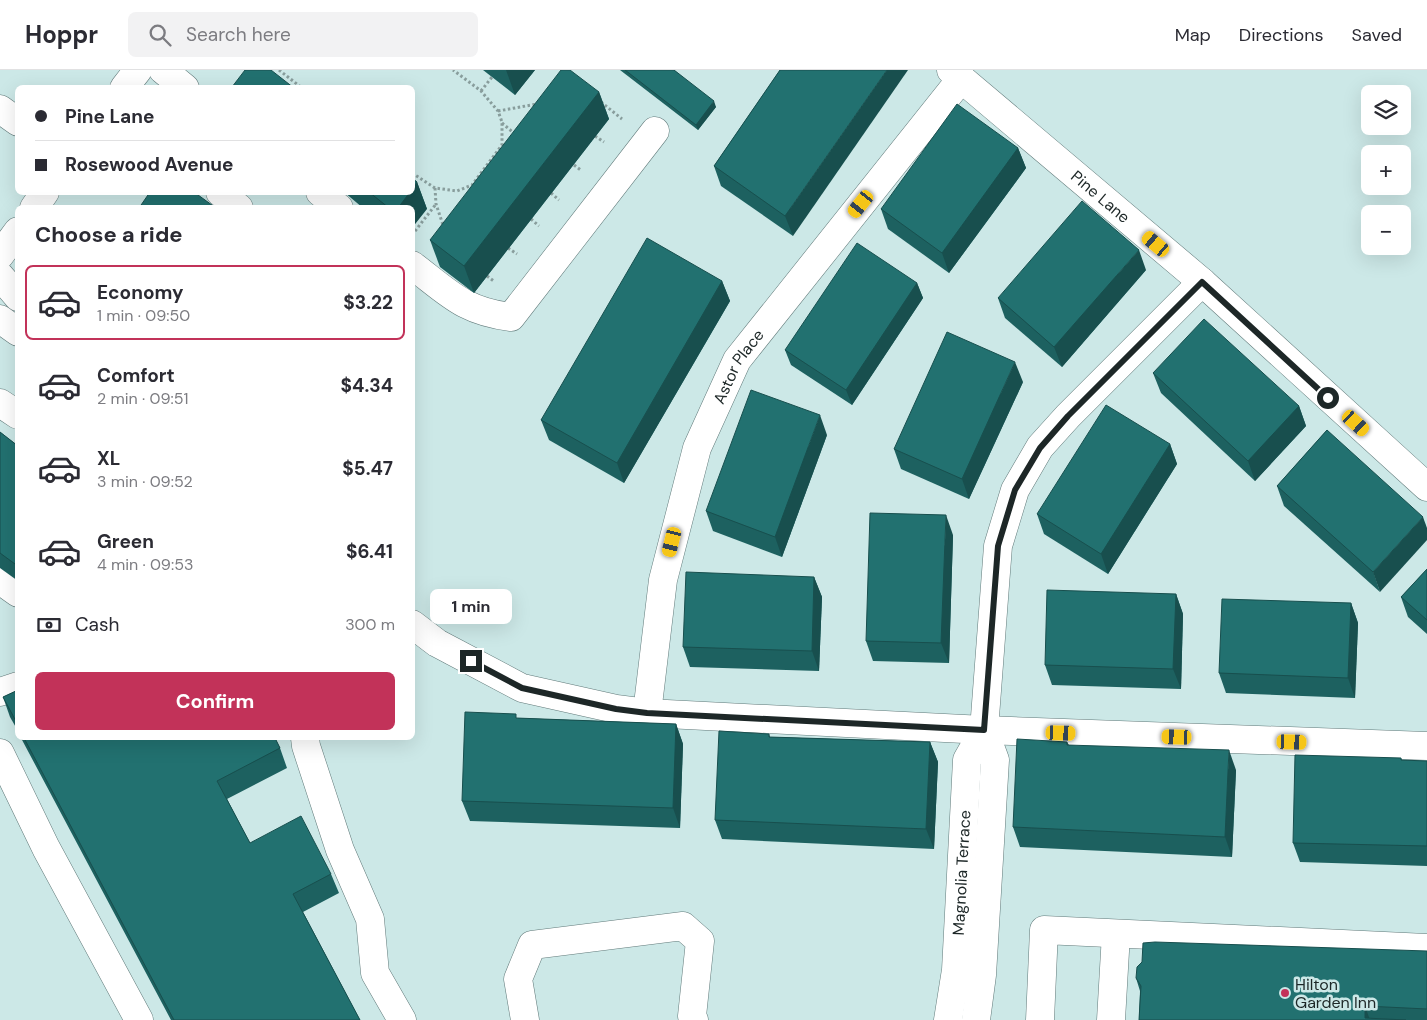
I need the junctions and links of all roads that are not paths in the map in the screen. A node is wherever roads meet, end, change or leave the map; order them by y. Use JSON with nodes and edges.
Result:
{"nodes":[{"id":1,"x":138,"y":70,"type":"edge"},
{"id":2,"x":163,"y":70,"type":"edge"},
{"id":3,"x":956,"y":75,"type":"edge"},
{"id":4,"x":126,"y":85,"type":"edge"},
{"id":5,"x":182,"y":85,"type":"edge"},
{"id":6,"x":0,"y":109,"type":"edge"},
{"id":7,"x":15,"y":120,"type":"edge"},
{"id":8,"x":655,"y":131,"type":"dead end"},
{"id":9,"x":224,"y":195,"type":"edge"},
{"id":10,"x":324,"y":195,"type":"edge"},
{"id":11,"x":236,"y":205,"type":"edge"},
{"id":12,"x":335,"y":205,"type":"edge"},
{"id":13,"x":15,"y":234,"type":"edge"},
{"id":14,"x":0,"y":255,"type":"edge"},
{"id":15,"x":415,"y":267,"type":"edge"},
{"id":16,"x":0,"y":276,"type":"edge"},
{"id":17,"x":1202,"y":282,"type":"junction"},
{"id":18,"x":15,"y":294,"type":"edge"},
{"id":19,"x":0,"y":319,"type":"edge"},
{"id":20,"x":15,"y":330,"type":"edge"},
{"id":21,"x":0,"y":403,"type":"edge"},
{"id":22,"x":15,"y":414,"type":"edge"},
{"id":23,"x":1427,"y":487,"type":"edge"},
{"id":24,"x":0,"y":580,"type":"edge"},
{"id":25,"x":15,"y":591,"type":"edge"},
{"id":26,"x":415,"y":626,"type":"edge"},
{"id":27,"x":15,"y":687,"type":"edge"},
{"id":28,"x":0,"y":692,"type":"edge"},
{"id":29,"x":647,"y":713,"type":"junction"},
{"id":30,"x":984,"y":730,"type":"junction"},
{"id":31,"x":305,"y":740,"type":"edge"},
{"id":32,"x":1427,"y":746,"type":"edge"},
{"id":33,"x":0,"y":754,"type":"edge"},
{"id":34,"x":1116,"y":934,"type":"junction"},
{"id":35,"x":1427,"y":948,"type":"edge"},
{"id":36,"x":139,"y":1020,"type":"edge"},
{"id":37,"x":402,"y":1020,"type":"edge"},
{"id":38,"x":525,"y":1020,"type":"edge"},
{"id":39,"x":694,"y":1020,"type":"edge"},
{"id":40,"x":948,"y":1020,"type":"edge"},
{"id":41,"x":976,"y":1020,"type":"edge"},
{"id":42,"x":1040,"y":1020,"type":"edge"},
{"id":43,"x":1111,"y":1020,"type":"edge"}],
"edges":[{"from":1,"to":4,"type":"street"},
{"from":2,"to":5,"type":"street"},
{"from":3,"to":17,"type":"street","name":"Pine Lane"},
{"from":3,"to":29,"type":"street","name":"Astor Place"},
{"from":6,"to":7,"type":"street"},
{"from":8,"to":15,"type":"street"},
{"from":9,"to":11,"type":"street"},
{"from":10,"to":12,"type":"street"},
{"from":13,"to":14,"type":"street"},
{"from":16,"to":18,"type":"street"},
{"from":17,"to":23,"type":"street","name":"Pine Lane"},
{"from":17,"to":30,"type":"street","name":"Magnolia Terrace"},
{"from":19,"to":20,"type":"street"},
{"from":21,"to":22,"type":"street"},
{"from":24,"to":25,"type":"street"},
{"from":26,"to":29,"type":"street"},
{"from":27,"to":28,"type":"street"},
{"from":29,"to":30,"type":"street"},
{"from":30,"to":32,"type":"street"},
{"from":30,"to":40,"type":"street","name":"Magnolia Terrace"},
{"from":30,"to":41,"type":"street","name":"Magnolia Terrace"},
{"from":31,"to":37,"type":"street"},
{"from":33,"to":36,"type":"street"},
{"from":34,"to":35,"type":"street"},
{"from":34,"to":42,"type":"street"},
{"from":34,"to":43,"type":"street"},
{"from":38,"to":39,"type":"street"}]}
